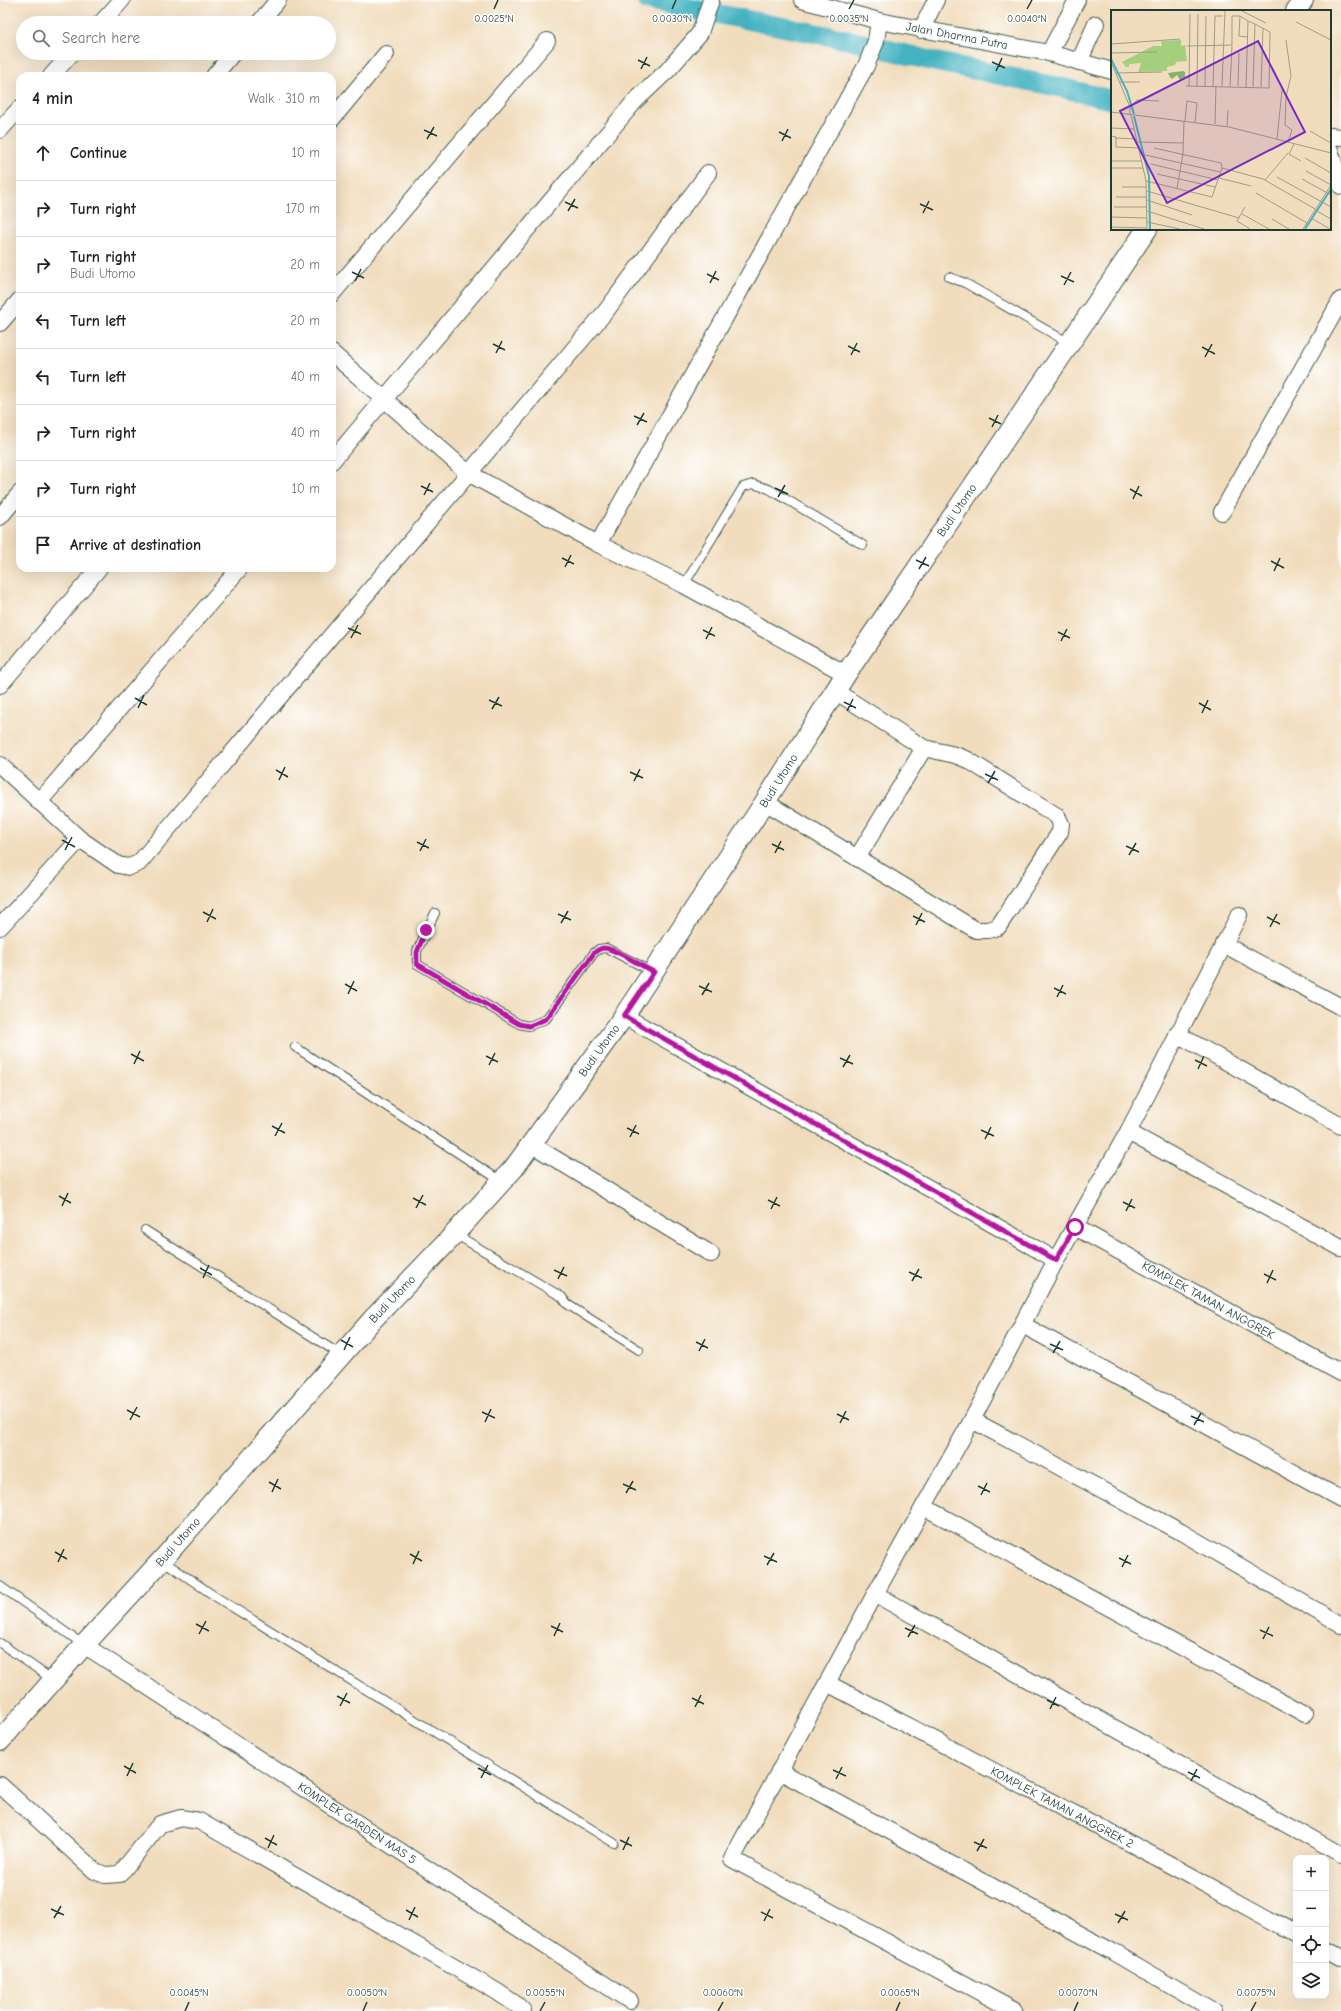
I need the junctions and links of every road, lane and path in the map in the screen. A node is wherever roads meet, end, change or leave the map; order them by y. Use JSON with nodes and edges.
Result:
{"nodes":[{"id":1,"x":122,"y":0,"type":"edge"},
{"id":2,"x":278,"y":0,"type":"edge"},
{"id":3,"x":711,"y":0,"type":"edge"},
{"id":4,"x":802,"y":0,"type":"edge"},
{"id":5,"x":936,"y":0,"type":"edge"},
{"id":6,"x":1077,"y":0,"type":"edge"},
{"id":7,"x":1303,"y":0,"type":"edge"},
{"id":8,"x":1297,"y":10,"type":"edge"},
{"id":9,"x":107,"y":16,"type":"edge"},
{"id":10,"x":264,"y":16,"type":"edge"},
{"id":11,"x":879,"y":21,"type":"junction"},
{"id":12,"x":1096,"y":24,"type":"dead end"},
{"id":13,"x":921,"y":30,"type":"junction"},
{"id":14,"x":547,"y":41,"type":"dead end"},
{"id":15,"x":1049,"y":53,"type":"junction"},
{"id":16,"x":386,"y":54,"type":"dead end"},
{"id":17,"x":66,"y":60,"type":"edge"},
{"id":18,"x":227,"y":60,"type":"edge"},
{"id":19,"x":1079,"y":62,"type":"junction"},
{"id":20,"x":1111,"y":71,"type":"edge"},
{"id":21,"x":55,"y":72,"type":"edge"},
{"id":22,"x":217,"y":72,"type":"edge"},
{"id":23,"x":16,"y":112,"type":"edge"},
{"id":24,"x":336,"y":114,"type":"edge"},
{"id":25,"x":0,"y":130,"type":"edge"},
{"id":26,"x":1331,"y":136,"type":"edge"},
{"id":27,"x":1341,"y":137,"type":"edge"},
{"id":28,"x":1331,"y":155,"type":"edge"},
{"id":29,"x":708,"y":173,"type":"dead end"},
{"id":30,"x":1341,"y":186,"type":"edge"},
{"id":31,"x":1146,"y":230,"type":"edge"},
{"id":32,"x":949,"y":277,"type":"dead end"},
{"id":33,"x":336,"y":289,"type":"edge"},
{"id":34,"x":1341,"y":300,"type":"edge"},
{"id":35,"x":16,"y":305,"type":"edge"},
{"id":36,"x":0,"y":323,"type":"edge"},
{"id":37,"x":1070,"y":343,"type":"junction"},
{"id":38,"x":336,"y":356,"type":"edge"},
{"id":39,"x":385,"y":399,"type":"junction"},
{"id":40,"x":336,"y":456,"type":"edge"},
{"id":41,"x":468,"y":473,"type":"junction"},
{"id":42,"x":16,"y":498,"type":"edge"},
{"id":43,"x":1222,"y":512,"type":"dead end"},
{"id":44,"x":0,"y":517,"type":"edge"},
{"id":45,"x":598,"y":544,"type":"junction"},
{"id":46,"x":863,"y":546,"type":"dead end"},
{"id":47,"x":96,"y":572,"type":"edge"},
{"id":48,"x":237,"y":572,"type":"edge"},
{"id":49,"x":684,"y":585,"type":"junction"},
{"id":50,"x":846,"y":674,"type":"junction"},
{"id":51,"x":0,"y":685,"type":"edge"},
{"id":52,"x":835,"y":691,"type":"junction"},
{"id":53,"x":924,"y":748,"type":"junction"},
{"id":54,"x":0,"y":765,"type":"edge"},
{"id":55,"x":39,"y":802,"type":"junction"},
{"id":56,"x":765,"y":802,"type":"junction"},
{"id":57,"x":80,"y":840,"type":"junction"},
{"id":58,"x":857,"y":858,"type":"junction"},
{"id":59,"x":435,"y":913,"type":"dead end"},
{"id":60,"x":1238,"y":915,"type":"dead end"},
{"id":61,"x":0,"y":927,"type":"edge"},
{"id":62,"x":1223,"y":944,"type":"junction"},
{"id":63,"x":654,"y":972,"type":"junction"},
{"id":64,"x":1341,"y":1007,"type":"edge"},
{"id":65,"x":624,"y":1016,"type":"junction"},
{"id":66,"x":1177,"y":1034,"type":"junction"},
{"id":67,"x":295,"y":1048,"type":"dead end"},
{"id":68,"x":1341,"y":1126,"type":"edge"},
{"id":69,"x":1128,"y":1132,"type":"junction"},
{"id":70,"x":531,"y":1144,"type":"junction"},
{"id":71,"x":501,"y":1181,"type":"junction"},
{"id":72,"x":1075,"y":1227,"type":"junction"},
{"id":73,"x":145,"y":1230,"type":"dead end"},
{"id":74,"x":454,"y":1233,"type":"junction"},
{"id":75,"x":1341,"y":1248,"type":"edge"},
{"id":76,"x":711,"y":1254,"type":"dead end"},
{"id":77,"x":1056,"y":1260,"type":"junction"},
{"id":78,"x":1023,"y":1325,"type":"junction"},
{"id":79,"x":639,"y":1350,"type":"dead end"},
{"id":80,"x":341,"y":1355,"type":"junction"},
{"id":81,"x":1341,"y":1373,"type":"edge"},
{"id":82,"x":972,"y":1420,"type":"junction"},
{"id":83,"x":1341,"y":1499,"type":"edge"},
{"id":84,"x":924,"y":1507,"type":"junction"},
{"id":85,"x":162,"y":1560,"type":"junction"},
{"id":86,"x":0,"y":1586,"type":"edge"},
{"id":87,"x":875,"y":1594,"type":"junction"},
{"id":88,"x":1341,"y":1625,"type":"edge"},
{"id":89,"x":0,"y":1643,"type":"edge"},
{"id":90,"x":84,"y":1645,"type":"junction"},
{"id":91,"x":53,"y":1680,"type":"junction"},
{"id":92,"x":827,"y":1683,"type":"junction"},
{"id":93,"x":1305,"y":1714,"type":"dead end"},
{"id":94,"x":0,"y":1741,"type":"edge"},
{"id":95,"x":779,"y":1771,"type":"junction"},
{"id":96,"x":0,"y":1785,"type":"edge"},
{"id":97,"x":614,"y":1843,"type":"dead end"},
{"id":98,"x":1341,"y":1855,"type":"edge"},
{"id":99,"x":1293,"y":1932,"type":"edge"},
{"id":100,"x":1329,"y":1953,"type":"edge"},
{"id":101,"x":1341,"y":1959,"type":"edge"},
{"id":102,"x":630,"y":2001,"type":"dead end"},
{"id":103,"x":523,"y":2011,"type":"edge"},
{"id":104,"x":1015,"y":2011,"type":"edge"},
{"id":105,"x":1214,"y":2011,"type":"edge"}],
"edges":[{"from":1,"to":9,"type":"street"},
{"from":2,"to":10,"type":"street"},
{"from":3,"to":39,"type":"street"},
{"from":4,"to":11,"type":"street","name":"Jalan Dharma Putra"},
{"from":5,"to":13,"type":"street"},
{"from":6,"to":15,"type":"street"},
{"from":7,"to":8,"type":"street"},
{"from":11,"to":13,"type":"street","name":"Jalan Dharma Putra"},
{"from":11,"to":45,"type":"street"},
{"from":12,"to":19,"type":"street"},
{"from":13,"to":15,"type":"street","name":"Jalan Dharma Putra"},
{"from":14,"to":33,"type":"street"},
{"from":15,"to":19,"type":"street","name":"Jalan Dharma Putra"},
{"from":16,"to":24,"type":"street"},
{"from":17,"to":21,"type":"street"},
{"from":18,"to":22,"type":"street"},
{"from":19,"to":20,"type":"street","name":"Jalan Dharma Putra"},
{"from":23,"to":25,"type":"street"},
{"from":26,"to":27,"type":"street"},
{"from":28,"to":30,"type":"street"},
{"from":29,"to":41,"type":"street"},
{"from":31,"to":37,"type":"street","name":"Budi Utomo"},
{"from":32,"to":37,"type":"lane"},
{"from":34,"to":43,"type":"street"},
{"from":35,"to":36,"type":"street"},
{"from":37,"to":50,"type":"street","name":"Budi Utomo"},
{"from":38,"to":39,"type":"street"},
{"from":39,"to":40,"type":"street"},
{"from":39,"to":41,"type":"street"},
{"from":41,"to":45,"type":"street"},
{"from":41,"to":57,"type":"street"},
{"from":42,"to":44,"type":"street"},
{"from":45,"to":49,"type":"street"},
{"from":46,"to":49,"type":"lane"},
{"from":47,"to":51,"type":"street"},
{"from":48,"to":55,"type":"street"},
{"from":49,"to":50,"type":"street"},
{"from":50,"to":52,"type":"street","name":"Budi Utomo"},
{"from":52,"to":53,"type":"street"},
{"from":52,"to":56,"type":"street","name":"Budi Utomo"},
{"from":53,"to":58,"type":"street"},
{"from":53,"to":58,"type":"street"},
{"from":54,"to":55,"type":"street"},
{"from":55,"to":57,"type":"street"},
{"from":56,"to":58,"type":"street"},
{"from":56,"to":63,"type":"street","name":"Budi Utomo"},
{"from":57,"to":61,"type":"street"},
{"from":59,"to":63,"type":"lane"},
{"from":60,"to":62,"type":"street"},
{"from":62,"to":64,"type":"street"},
{"from":62,"to":66,"type":"street"},
{"from":63,"to":65,"type":"street","name":"Budi Utomo"},
{"from":65,"to":70,"type":"street","name":"Budi Utomo"},
{"from":65,"to":77,"type":"street"},
{"from":66,"to":68,"type":"street"},
{"from":66,"to":69,"type":"street"},
{"from":67,"to":71,"type":"lane"},
{"from":69,"to":72,"type":"street"},
{"from":69,"to":75,"type":"street"},
{"from":70,"to":71,"type":"street","name":"Budi Utomo"},
{"from":70,"to":76,"type":"street"},
{"from":71,"to":74,"type":"street","name":"Budi Utomo"},
{"from":72,"to":77,"type":"street"},
{"from":72,"to":81,"type":"street","name":"KOMPLEK TAMAN ANGGREK"},
{"from":73,"to":80,"type":"lane"},
{"from":74,"to":79,"type":"lane"},
{"from":74,"to":80,"type":"street","name":"Budi Utomo"},
{"from":77,"to":78,"type":"street"},
{"from":78,"to":82,"type":"street"},
{"from":78,"to":83,"type":"street"},
{"from":80,"to":85,"type":"street","name":"Budi Utomo"},
{"from":82,"to":84,"type":"street"},
{"from":82,"to":88,"type":"street"},
{"from":84,"to":87,"type":"street"},
{"from":84,"to":93,"type":"street"},
{"from":85,"to":90,"type":"street","name":"Budi Utomo"},
{"from":85,"to":97,"type":"lane"},
{"from":86,"to":90,"type":"lane"},
{"from":87,"to":92,"type":"street"},
{"from":87,"to":98,"type":"street"},
{"from":89,"to":91,"type":"lane"},
{"from":90,"to":91,"type":"street","name":"Budi Utomo"},
{"from":90,"to":102,"type":"street","name":"KOMPLEK GARDEN MAS 5"},
{"from":91,"to":94,"type":"street","name":"Budi Utomo"},
{"from":92,"to":95,"type":"street"},
{"from":92,"to":99,"type":"street","name":"KOMPLEK TAMAN ANGGREK 2"},
{"from":95,"to":104,"type":"street"},
{"from":95,"to":105,"type":"street"},
{"from":96,"to":103,"type":"street"},
{"from":100,"to":101,"type":"street"}]}
